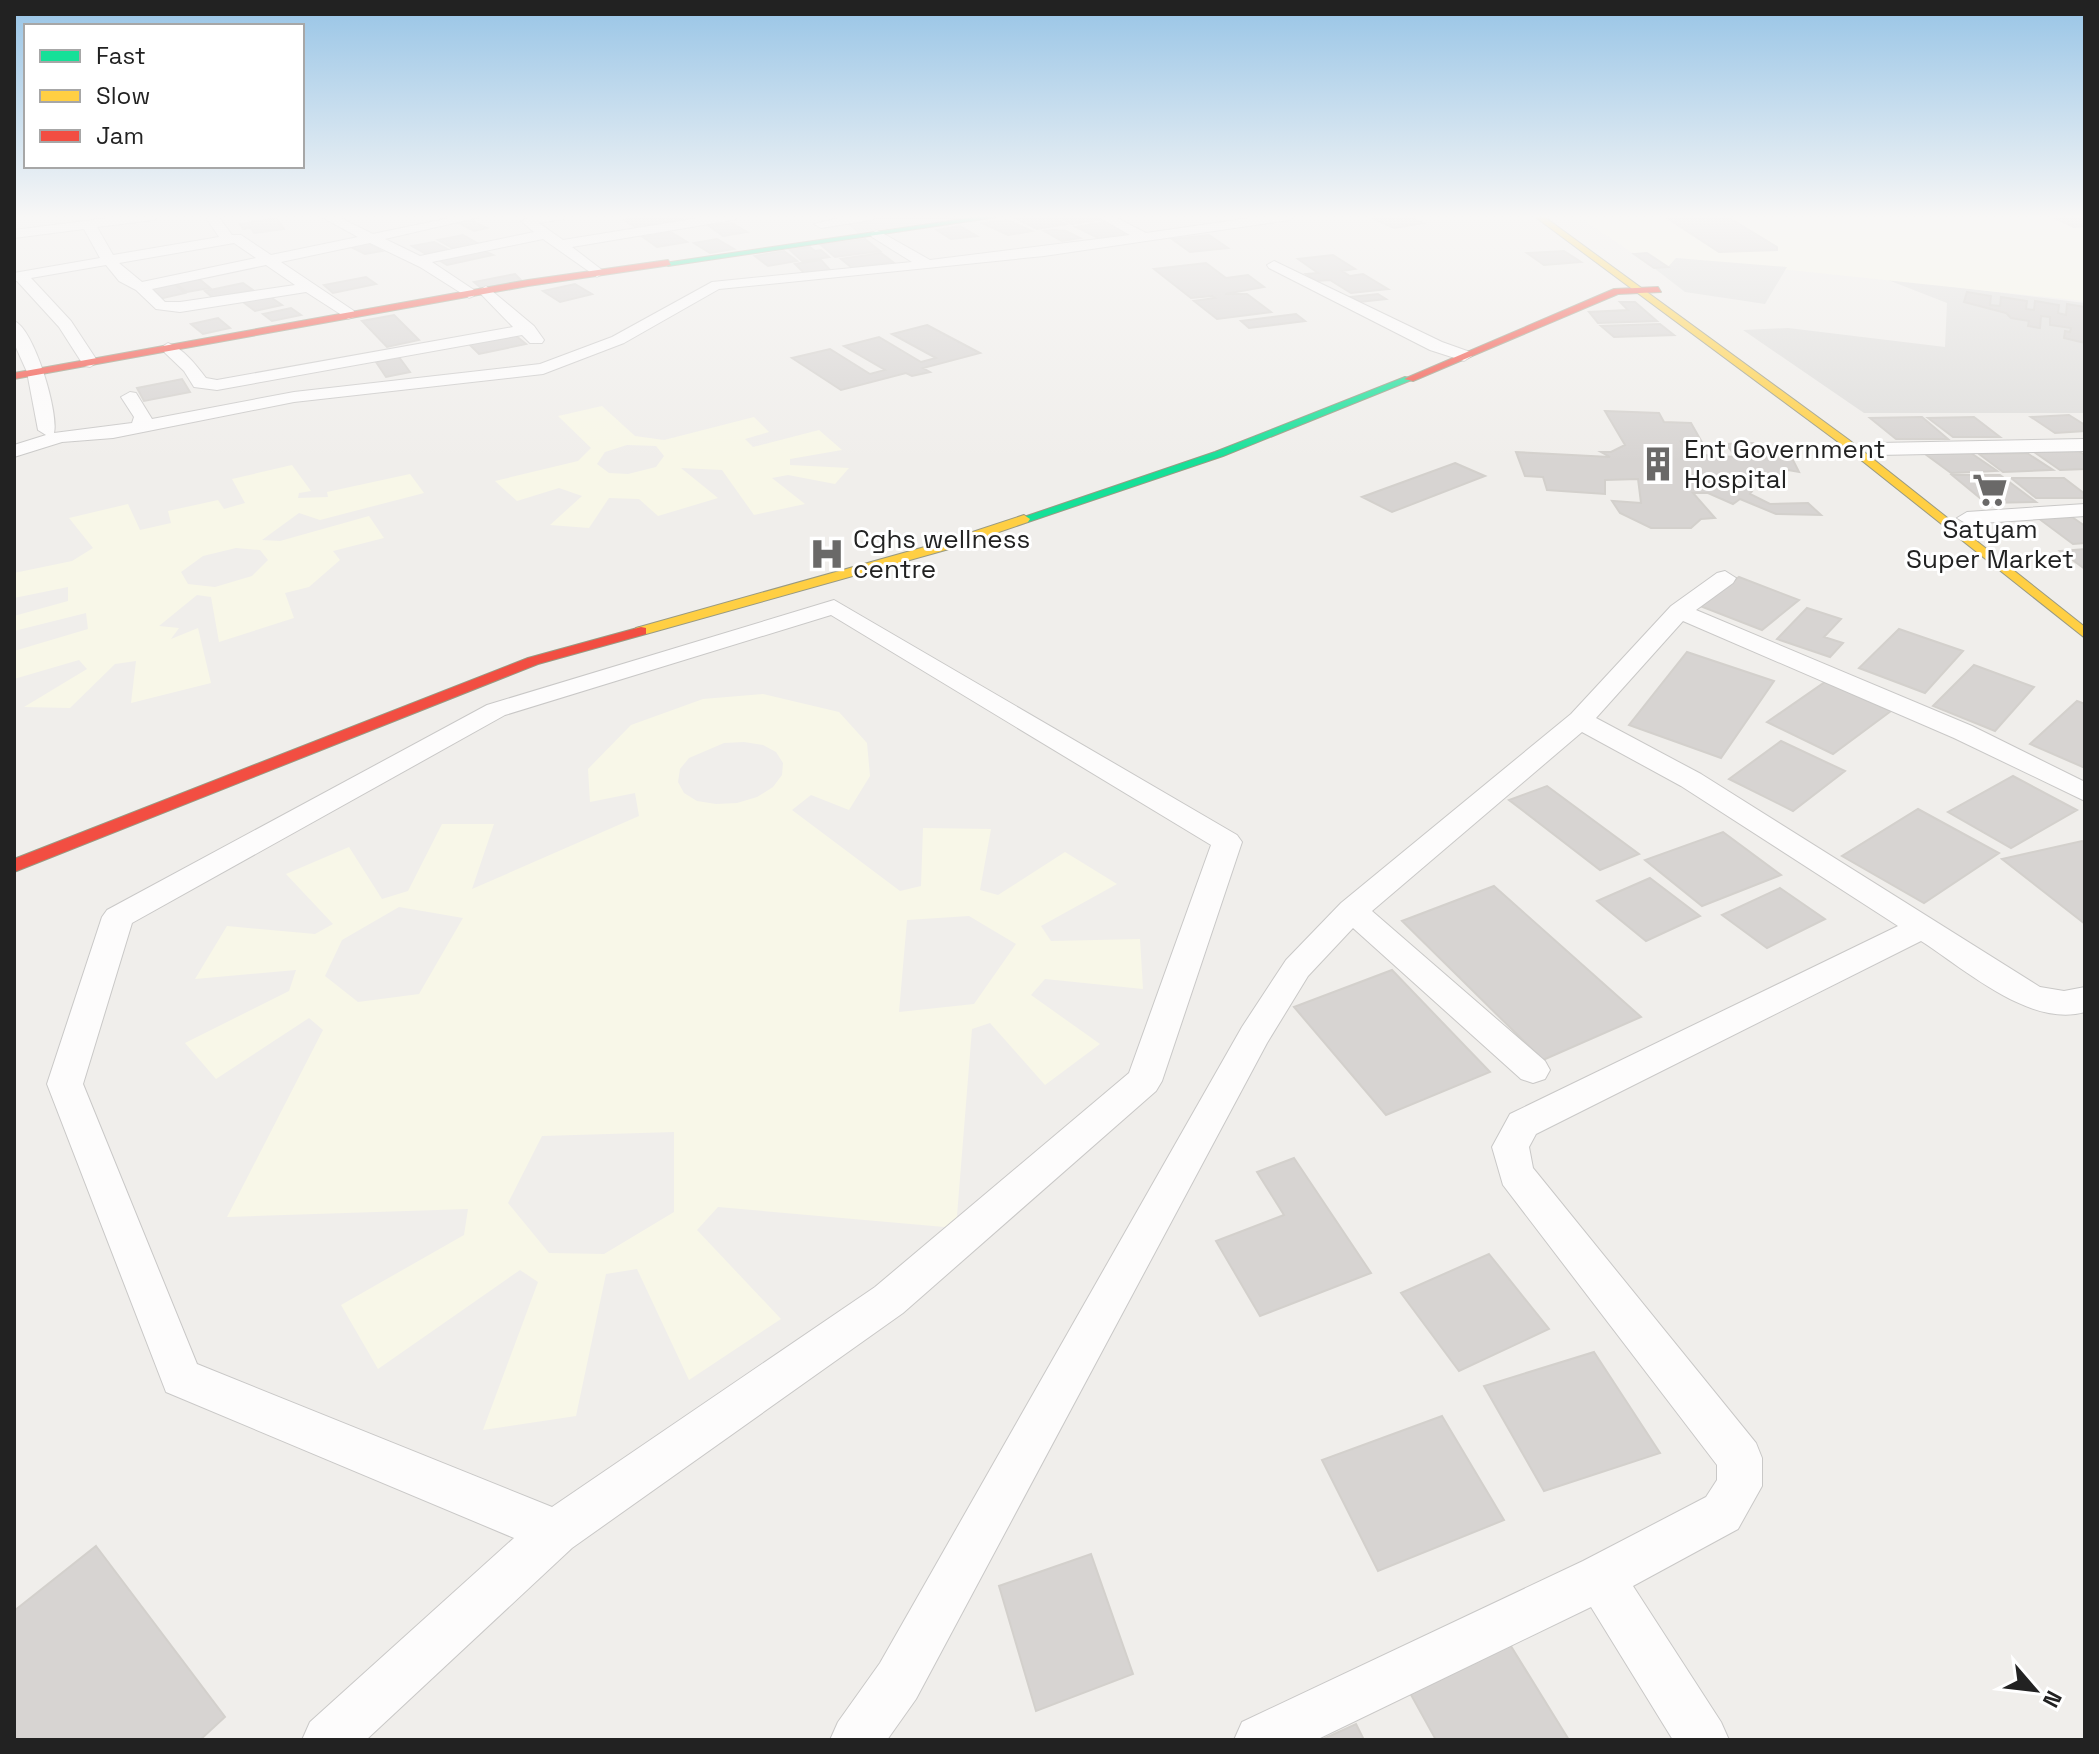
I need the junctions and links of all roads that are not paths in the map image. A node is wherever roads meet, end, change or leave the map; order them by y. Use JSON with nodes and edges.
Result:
{"nodes":[{"id":1,"x":39,"y":298,"type":"edge"},
{"id":2,"x":152,"y":298,"type":"edge"},
{"id":3,"x":239,"y":298,"type":"edge"},
{"id":4,"x":325,"y":298,"type":"edge"},
{"id":5,"x":443,"y":298,"type":"edge"},
{"id":6,"x":486,"y":298,"type":"edge"},
{"id":7,"x":690,"y":298,"type":"edge"},
{"id":8,"x":1342,"y":298,"type":"edge"},
{"id":9,"x":1595,"y":298,"type":"edge"},
{"id":10,"x":1659,"y":298,"type":"edge"},
{"id":11,"x":1660,"y":298,"type":"edge"},
{"id":12,"x":348,"y":314,"type":"junction"},
{"id":13,"x":14,"y":326,"type":"edge"},
{"id":14,"x":528,"y":329,"type":"junction"},
{"id":15,"x":168,"y":348,"type":"junction"},
{"id":16,"x":1456,"y":353,"type":"junction"},
{"id":17,"x":548,"y":356,"type":"dead end"},
{"id":18,"x":90,"y":362,"type":"junction"},
{"id":19,"x":36,"y":372,"type":"junction"},
{"id":20,"x":14,"y":376,"type":"edge"},
{"id":21,"x":130,"y":397,"type":"dead end"},
{"id":22,"x":140,"y":426,"type":"junction"},
{"id":23,"x":47,"y":430,"type":"dead end"},
{"id":24,"x":2085,"y":445,"type":"edge"},
{"id":25,"x":1878,"y":449,"type":"junction"},
{"id":26,"x":14,"y":451,"type":"edge"},
{"id":27,"x":1004,"y":506,"type":"dead end"},
{"id":28,"x":2085,"y":510,"type":"edge"},
{"id":29,"x":1967,"y":518,"type":"junction"},
{"id":30,"x":2038,"y":572,"type":"dead end"},
{"id":31,"x":1725,"y":578,"type":"dead end"},
{"id":32,"x":1679,"y":611,"type":"junction"},
{"id":33,"x":2085,"y":634,"type":"edge"},
{"id":34,"x":1580,"y":720,"type":"junction"},
{"id":35,"x":2085,"y":793,"type":"edge"},
{"id":36,"x":14,"y":866,"type":"edge"},
{"id":37,"x":1352,"y":910,"type":"junction"},
{"id":38,"x":1922,"y":927,"type":"junction"},
{"id":39,"x":2085,"y":999,"type":"edge"},
{"id":40,"x":1533,"y":1070,"type":"dead end"},
{"id":41,"x":556,"y":1532,"type":"junction"},
{"id":42,"x":1600,"y":1578,"type":"junction"},
{"id":43,"x":328,"y":1740,"type":"edge"},
{"id":44,"x":856,"y":1740,"type":"edge"},
{"id":45,"x":1260,"y":1740,"type":"edge"},
{"id":46,"x":1703,"y":1740,"type":"edge"}],
"edges":[{"from":1,"to":18,"type":"street"},
{"from":2,"to":3,"type":"street"},
{"from":4,"to":12,"type":"street"},
{"from":5,"to":12,"type":"street"},
{"from":6,"to":14,"type":"street"},
{"from":7,"to":22,"type":"street"},
{"from":8,"to":16,"type":"street"},
{"from":9,"to":16,"type":"street"},
{"from":10,"to":33,"type":"street"},
{"from":11,"to":25,"type":"street"},
{"from":12,"to":15,"type":"street"},
{"from":13,"to":19,"type":"street"},
{"from":14,"to":15,"type":"street"},
{"from":14,"to":17,"type":"street"},
{"from":15,"to":18,"type":"street"},
{"from":16,"to":27,"type":"street"},
{"from":16,"to":36,"type":"street"},
{"from":18,"to":19,"type":"street"},
{"from":19,"to":20,"type":"street"},
{"from":19,"to":23,"type":"street"},
{"from":21,"to":22,"type":"street"},
{"from":22,"to":26,"type":"street"},
{"from":24,"to":25,"type":"street"},
{"from":25,"to":29,"type":"street"},
{"from":28,"to":29,"type":"street"},
{"from":29,"to":30,"type":"street"},
{"from":31,"to":32,"type":"street"},
{"from":32,"to":34,"type":"street"},
{"from":32,"to":35,"type":"street"},
{"from":34,"to":37,"type":"street"},
{"from":34,"to":38,"type":"street"},
{"from":37,"to":40,"type":"street"},
{"from":37,"to":44,"type":"street"},
{"from":38,"to":39,"type":"street"},
{"from":38,"to":42,"type":"street"},
{"from":41,"to":41,"type":"street"},
{"from":41,"to":43,"type":"street"},
{"from":42,"to":45,"type":"street"},
{"from":42,"to":46,"type":"street"}]}
